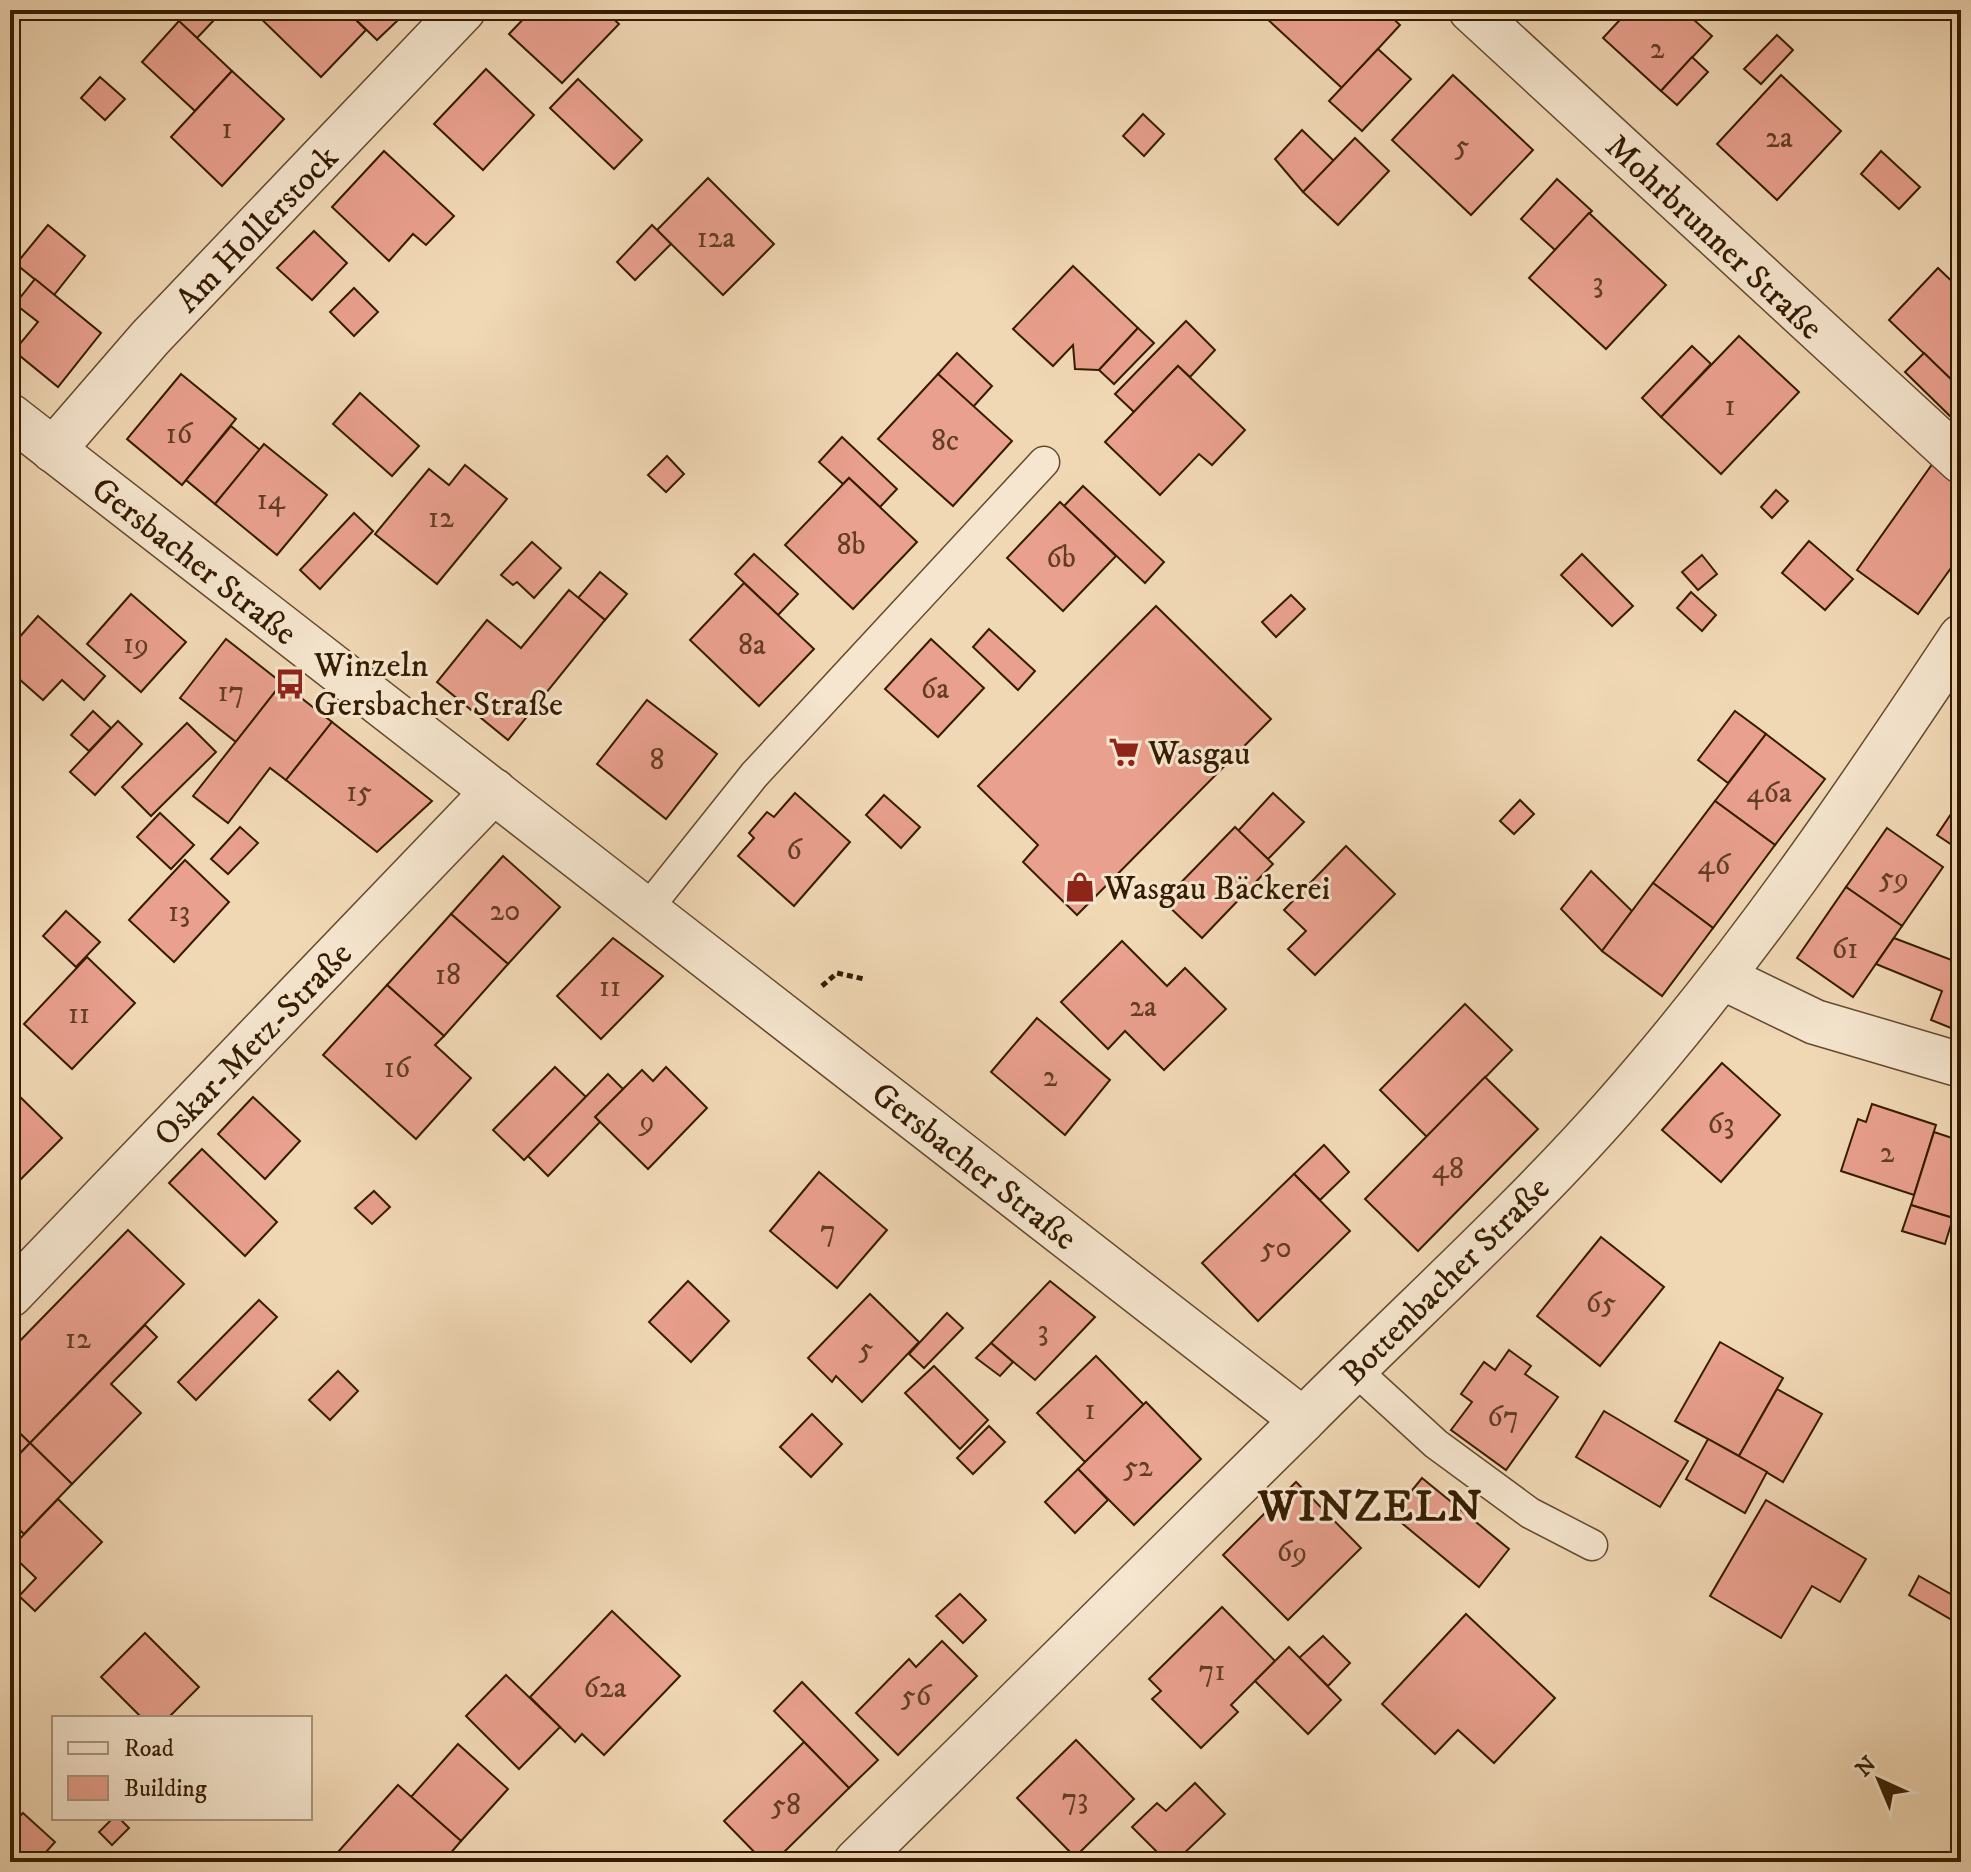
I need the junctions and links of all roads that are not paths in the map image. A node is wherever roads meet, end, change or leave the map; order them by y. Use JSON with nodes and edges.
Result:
{"nodes":[{"id":1,"x":463,"y":10,"type":"edge"},
{"id":2,"x":1471,"y":10,"type":"edge"},
{"id":3,"x":10,"y":416,"type":"edge"},
{"id":4,"x":53,"y":450,"type":"junction"},
{"id":5,"x":1961,"y":461,"type":"edge"},
{"id":6,"x":1044,"y":462,"type":"dead end"},
{"id":7,"x":1961,"y":637,"type":"edge"},
{"id":8,"x":494,"y":791,"type":"junction"},
{"id":9,"x":647,"y":909,"type":"junction"},
{"id":10,"x":1724,"y":978,"type":"junction"},
{"id":11,"x":1961,"y":1065,"type":"edge"},
{"id":12,"x":10,"y":1295,"type":"edge"},
{"id":13,"x":1354,"y":1369,"type":"junction"},
{"id":14,"x":1303,"y":1420,"type":"junction"},
{"id":15,"x":1592,"y":1545,"type":"dead end"},
{"id":16,"x":856,"y":1862,"type":"edge"}],
"edges":[{"from":1,"to":4,"type":"street","name":"Am Hollerstock"},
{"from":2,"to":5,"type":"street","name":"Mohrbrunner Straße"},
{"from":3,"to":4,"type":"street","name":"Gersbacher Straße"},
{"from":4,"to":8,"type":"street","name":"Gersbacher Straße"},
{"from":6,"to":9,"type":"lane"},
{"from":7,"to":10,"type":"street","name":"Bottenbacher Straße"},
{"from":8,"to":9,"type":"street","name":"Gersbacher Straße"},
{"from":8,"to":12,"type":"street","name":"Oskar-Metz-Straße"},
{"from":9,"to":14,"type":"street","name":"Gersbacher Straße"},
{"from":10,"to":11,"type":"street"},
{"from":10,"to":13,"type":"street","name":"Bottenbacher Straße"},
{"from":13,"to":14,"type":"street","name":"Bottenbacher Straße"},
{"from":13,"to":15,"type":"lane"},
{"from":14,"to":16,"type":"street","name":"Bottenbacher Straße"}]}
